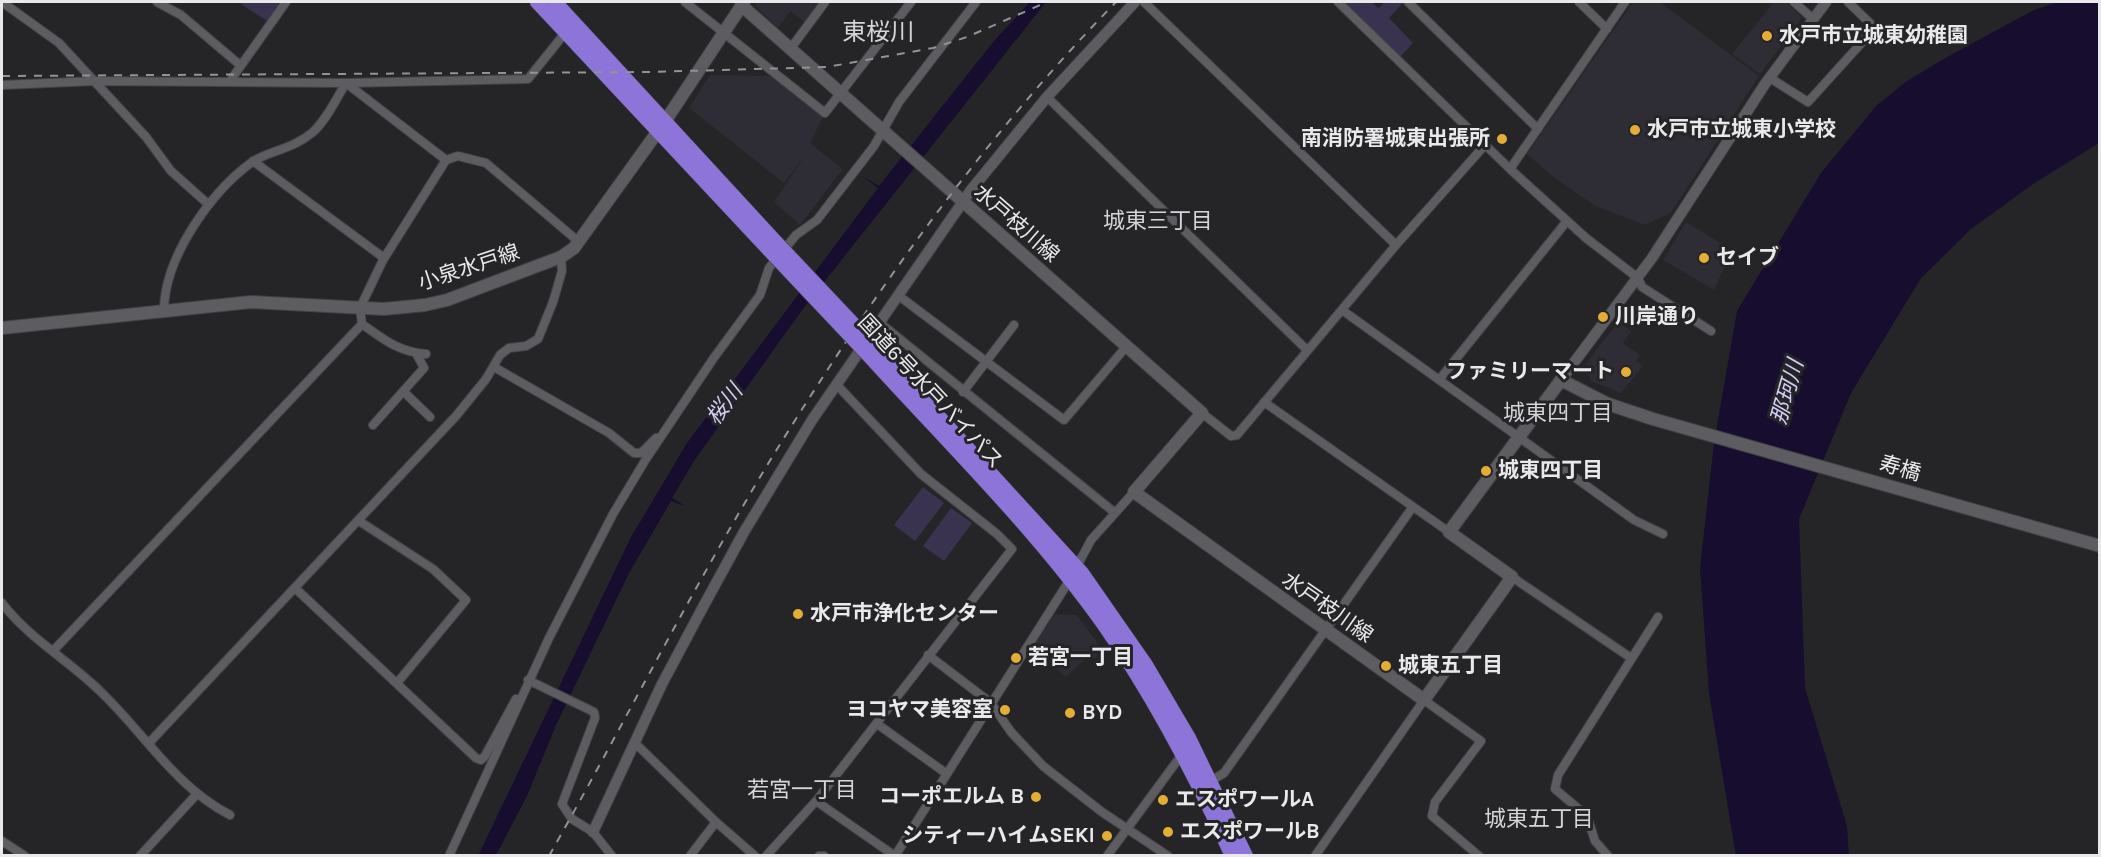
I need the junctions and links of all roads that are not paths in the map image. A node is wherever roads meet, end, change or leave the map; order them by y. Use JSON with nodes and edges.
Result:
{"nodes":[{"id":1,"x":2,"y":2,"type":"edge"},
{"id":2,"x":157,"y":2,"type":"edge"},
{"id":3,"x":286,"y":2,"type":"edge"},
{"id":4,"x":537,"y":2,"type":"edge"},
{"id":5,"x":555,"y":2,"type":"edge"},
{"id":6,"x":685,"y":2,"type":"edge"},
{"id":7,"x":825,"y":2,"type":"edge"},
{"id":8,"x":911,"y":2,"type":"edge"},
{"id":9,"x":976,"y":2,"type":"edge"},
{"id":10,"x":1135,"y":2,"type":"edge"},
{"id":11,"x":1144,"y":2,"type":"edge"},
{"id":12,"x":1338,"y":2,"type":"edge"},
{"id":13,"x":1408,"y":2,"type":"edge"},
{"id":14,"x":1580,"y":2,"type":"edge"},
{"id":15,"x":1625,"y":2,"type":"edge"},
{"id":16,"x":1794,"y":2,"type":"edge"},
{"id":17,"x":1826,"y":2,"type":"edge"},
{"id":18,"x":1848,"y":2,"type":"edge"},
{"id":19,"x":741,"y":3,"type":"edge"},
{"id":20,"x":1813,"y":19,"type":"junction"},
{"id":21,"x":1607,"y":28,"type":"junction"},
{"id":22,"x":565,"y":33,"type":"junction"},
{"id":23,"x":723,"y":33,"type":"junction"},
{"id":24,"x":791,"y":48,"type":"junction"},
{"id":25,"x":240,"y":65,"type":"junction"},
{"id":26,"x":1770,"y":78,"type":"junction"},
{"id":27,"x":96,"y":81,"type":"junction"},
{"id":28,"x":230,"y":81,"type":"junction"},
{"id":29,"x":346,"y":83,"type":"junction"},
{"id":30,"x":2,"y":85,"type":"edge"},
{"id":31,"x":841,"y":93,"type":"junction"},
{"id":32,"x":1047,"y":97,"type":"junction"},
{"id":33,"x":666,"y":120,"type":"junction"},
{"id":34,"x":1538,"y":129,"type":"junction"},
{"id":35,"x":658,"y":132,"type":"junction"},
{"id":36,"x":886,"y":133,"type":"junction"},
{"id":37,"x":1485,"y":145,"type":"junction"},
{"id":38,"x":446,"y":160,"type":"junction"},
{"id":39,"x":253,"y":161,"type":"junction"},
{"id":40,"x":1510,"y":170,"type":"junction"},
{"id":41,"x":962,"y":203,"type":"junction"},
{"id":42,"x":208,"y":204,"type":"junction"},
{"id":43,"x":1567,"y":221,"type":"junction"},
{"id":44,"x":579,"y":242,"type":"junction"},
{"id":45,"x":772,"y":245,"type":"junction"},
{"id":46,"x":1396,"y":245,"type":"junction"},
{"id":47,"x":561,"y":257,"type":"junction"},
{"id":48,"x":384,"y":258,"type":"junction"},
{"id":49,"x":1638,"y":278,"type":"junction"},
{"id":50,"x":899,"y":296,"type":"junction"},
{"id":51,"x":360,"y":308,"type":"junction"},
{"id":52,"x":1342,"y":310,"type":"junction"},
{"id":53,"x":164,"y":311,"type":"junction"},
{"id":54,"x":880,"y":323,"type":"junction"},
{"id":55,"x":362,"y":324,"type":"junction"},
{"id":56,"x":1014,"y":325,"type":"dead end"},
{"id":57,"x":2,"y":328,"type":"edge"},
{"id":58,"x":1711,"y":331,"type":"dead end"},
{"id":59,"x":1126,"y":347,"type":"junction"},
{"id":60,"x":1307,"y":350,"type":"junction"},
{"id":61,"x":416,"y":353,"type":"junction"},
{"id":62,"x":426,"y":354,"type":"dead end"},
{"id":63,"x":874,"y":354,"type":"junction"},
{"id":64,"x":985,"y":363,"type":"junction"},
{"id":65,"x":494,"y":367,"type":"junction"},
{"id":66,"x":1438,"y":380,"type":"junction"},
{"id":67,"x":1561,"y":380,"type":"junction"},
{"id":68,"x":836,"y":384,"type":"junction"},
{"id":69,"x":404,"y":392,"type":"junction"},
{"id":70,"x":963,"y":392,"type":"junction"},
{"id":71,"x":1264,"y":402,"type":"junction"},
{"id":72,"x":1202,"y":413,"type":"junction"},
{"id":73,"x":430,"y":417,"type":"dead end"},
{"id":74,"x":373,"y":425,"type":"dead end"},
{"id":75,"x":665,"y":430,"type":"junction"},
{"id":76,"x":1517,"y":436,"type":"junction"},
{"id":77,"x":1134,"y":492,"type":"junction"},
{"id":78,"x":1412,"y":508,"type":"junction"},
{"id":79,"x":1114,"y":512,"type":"junction"},
{"id":80,"x":359,"y":521,"type":"junction"},
{"id":81,"x":1449,"y":532,"type":"junction"},
{"id":82,"x":1663,"y":534,"type":"dead end"},
{"id":83,"x":2100,"y":546,"type":"edge"},
{"id":84,"x":1076,"y":565,"type":"junction"},
{"id":85,"x":1512,"y":577,"type":"junction"},
{"id":86,"x":1069,"y":581,"type":"junction"},
{"id":87,"x":295,"y":588,"type":"junction"},
{"id":88,"x":2,"y":603,"type":"edge"},
{"id":89,"x":1659,"y":617,"type":"dead end"},
{"id":90,"x":1325,"y":630,"type":"junction"},
{"id":91,"x":53,"y":651,"type":"junction"},
{"id":92,"x":928,"y":655,"type":"junction"},
{"id":93,"x":1632,"y":658,"type":"junction"},
{"id":94,"x":397,"y":683,"type":"junction"},
{"id":95,"x":529,"y":684,"type":"junction"},
{"id":96,"x":1424,"y":700,"type":"junction"},
{"id":97,"x":991,"y":703,"type":"junction"},
{"id":98,"x":880,"y":726,"type":"dead end"},
{"id":99,"x":634,"y":742,"type":"junction"},
{"id":100,"x":149,"y":743,"type":"junction"},
{"id":101,"x":1183,"y":753,"type":"junction"},
{"id":102,"x":947,"y":774,"type":"junction"},
{"id":103,"x":1211,"y":781,"type":"junction"},
{"id":104,"x":196,"y":795,"type":"junction"},
{"id":105,"x":816,"y":801,"type":"junction"},
{"id":106,"x":230,"y":815,"type":"dead end"},
{"id":107,"x":716,"y":822,"type":"junction"},
{"id":108,"x":1126,"y":828,"type":"junction"},
{"id":109,"x":593,"y":832,"type":"junction"},
{"id":110,"x":2,"y":841,"type":"edge"},
{"id":111,"x":25,"y":855,"type":"edge"},
{"id":112,"x":140,"y":855,"type":"edge"},
{"id":113,"x":449,"y":855,"type":"edge"},
{"id":114,"x":612,"y":855,"type":"edge"},
{"id":115,"x":690,"y":855,"type":"edge"},
{"id":116,"x":755,"y":855,"type":"edge"},
{"id":117,"x":766,"y":855,"type":"edge"},
{"id":118,"x":819,"y":855,"type":"edge"},
{"id":119,"x":824,"y":855,"type":"edge"},
{"id":120,"x":895,"y":855,"type":"edge"},
{"id":121,"x":1107,"y":855,"type":"edge"},
{"id":122,"x":1168,"y":855,"type":"edge"},
{"id":123,"x":1232,"y":855,"type":"edge"},
{"id":124,"x":1246,"y":855,"type":"edge"},
{"id":125,"x":1315,"y":855,"type":"edge"},
{"id":126,"x":1479,"y":855,"type":"edge"},
{"id":127,"x":1608,"y":855,"type":"edge"}],
"edges":[{"from":1,"to":27,"type":"street"},
{"from":2,"to":25,"type":"street"},
{"from":3,"to":25,"type":"street"},
{"from":4,"to":22,"type":"highway","name":"国道6号水戸バイパス"},
{"from":5,"to":33,"type":"highway","name":"国道6号水戸バイパス"},
{"from":6,"to":23,"type":"street"},
{"from":7,"to":24,"type":"street"},
{"from":8,"to":31,"type":"street"},
{"from":9,"to":36,"type":"street"},
{"from":10,"to":32,"type":"street"},
{"from":11,"to":46,"type":"street"},
{"from":12,"to":37,"type":"street"},
{"from":13,"to":34,"type":"street"},
{"from":14,"to":21,"type":"street"},
{"from":15,"to":21,"type":"street"},
{"from":16,"to":20,"type":"street"},
{"from":17,"to":20,"type":"street"},
{"from":18,"to":26,"type":"street"},
{"from":19,"to":23,"type":"main road","name":"小泉水戸線"},
{"from":19,"to":24,"type":"main road"},
{"from":20,"to":26,"type":"street"},
{"from":21,"to":34,"type":"street"},
{"from":22,"to":29,"type":"street"},
{"from":22,"to":35,"type":"highway","name":"国道6号水戸バイパス"},
{"from":23,"to":31,"type":"street"},
{"from":23,"to":33,"type":"main road","name":"小泉水戸線"},
{"from":24,"to":31,"type":"main road"},
{"from":25,"to":28,"type":"street"},
{"from":26,"to":49,"type":"street"},
{"from":27,"to":28,"type":"street"},
{"from":27,"to":30,"type":"street"},
{"from":27,"to":42,"type":"street"},
{"from":28,"to":29,"type":"street"},
{"from":29,"to":38,"type":"street"},
{"from":29,"to":39,"type":"street"},
{"from":31,"to":36,"type":"main road"},
{"from":32,"to":41,"type":"street"},
{"from":32,"to":60,"type":"street"},
{"from":33,"to":35,"type":"main road","name":"小泉水戸線"},
{"from":33,"to":45,"type":"highway","name":"国道6号水戸バイパス"},
{"from":34,"to":40,"type":"street"},
{"from":35,"to":44,"type":"main road","name":"小泉水戸線"},
{"from":35,"to":45,"type":"highway","name":"国道6号水戸バイパス"},
{"from":36,"to":41,"type":"main road","name":"水戸枝川線"},
{"from":36,"to":75,"type":"street"},
{"from":37,"to":40,"type":"street"},
{"from":37,"to":46,"type":"street"},
{"from":38,"to":44,"type":"street"},
{"from":38,"to":48,"type":"street"},
{"from":39,"to":42,"type":"street"},
{"from":39,"to":48,"type":"street"},
{"from":40,"to":43,"type":"street"},
{"from":41,"to":50,"type":"street"},
{"from":41,"to":59,"type":"main road","name":"水戸枝川線"},
{"from":42,"to":53,"type":"street"},
{"from":43,"to":49,"type":"street"},
{"from":43,"to":66,"type":"street"},
{"from":44,"to":47,"type":"main road","name":"小泉水戸線"},
{"from":45,"to":63,"type":"highway","name":"国道6号水戸バイパス","bridge":true},
{"from":46,"to":52,"type":"street"},
{"from":47,"to":51,"type":"main road","name":"小泉水戸線"},
{"from":47,"to":65,"type":"street"},
{"from":48,"to":51,"type":"street"},
{"from":49,"to":58,"type":"street"},
{"from":49,"to":67,"type":"street"},
{"from":50,"to":54,"type":"street"},
{"from":50,"to":64,"type":"street"},
{"from":51,"to":53,"type":"main road","name":"小泉水戸線"},
{"from":51,"to":55,"type":"street"},
{"from":52,"to":60,"type":"street"},
{"from":52,"to":66,"type":"street"},
{"from":53,"to":57,"type":"main road","name":"小泉水戸線"},
{"from":54,"to":68,"type":"street"},
{"from":54,"to":70,"type":"street"},
{"from":55,"to":61,"type":"street"},
{"from":55,"to":91,"type":"street"},
{"from":56,"to":64,"type":"street"},
{"from":59,"to":64,"type":"street"},
{"from":59,"to":72,"type":"main road","name":"水戸枝川線"},
{"from":60,"to":71,"type":"street"},
{"from":61,"to":62,"type":"street"},
{"from":61,"to":69,"type":"street"},
{"from":63,"to":84,"type":"highway","name":"国道6号水戸バイパス"},
{"from":63,"to":86,"type":"highway","name":"国道6号水戸バイパス"},
{"from":64,"to":70,"type":"street"},
{"from":65,"to":75,"type":"street"},
{"from":65,"to":80,"type":"street"},
{"from":66,"to":76,"type":"street"},
{"from":67,"to":76,"type":"main road"},
{"from":67,"to":83,"type":"main road","name":"寿橋"},
{"from":68,"to":92,"type":"street"},
{"from":68,"to":99,"type":"street"},
{"from":69,"to":73,"type":"street"},
{"from":69,"to":74,"type":"street"},
{"from":70,"to":79,"type":"street"},
{"from":71,"to":72,"type":"street"},
{"from":71,"to":78,"type":"street"},
{"from":72,"to":77,"type":"main road"},
{"from":75,"to":95,"type":"street"},
{"from":76,"to":81,"type":"main road"},
{"from":76,"to":82,"type":"street"},
{"from":77,"to":79,"type":"street"},
{"from":77,"to":90,"type":"main road","name":"水戸枝川線"},
{"from":78,"to":81,"type":"street"},
{"from":78,"to":90,"type":"street"},
{"from":79,"to":84,"type":"street"},
{"from":80,"to":87,"type":"street"},
{"from":80,"to":94,"type":"street"},
{"from":81,"to":85,"type":"main road"},
{"from":84,"to":86,"type":"street"},
{"from":84,"to":103,"type":"highway","name":"国道6号水戸バイパス"},
{"from":85,"to":93,"type":"street"},
{"from":85,"to":96,"type":"main road"},
{"from":86,"to":97,"type":"street"},
{"from":86,"to":101,"type":"highway","name":"国道6号水戸バイパス"},
{"from":87,"to":94,"type":"street"},
{"from":87,"to":100,"type":"street"},
{"from":88,"to":91,"type":"street"},
{"from":89,"to":93,"type":"street"},
{"from":90,"to":96,"type":"main road","name":"水戸枝川線"},
{"from":90,"to":103,"type":"street"},
{"from":91,"to":100,"type":"street"},
{"from":92,"to":97,"type":"street"},
{"from":92,"to":105,"type":"street"},
{"from":93,"to":127,"type":"street"},
{"from":94,"to":95,"type":"street"},
{"from":95,"to":109,"type":"street"},
{"from":95,"to":113,"type":"street"},
{"from":96,"to":125,"type":"street"},
{"from":96,"to":126,"type":"street"},
{"from":97,"to":102,"type":"street"},
{"from":97,"to":108,"type":"street"},
{"from":98,"to":102,"type":"street"},
{"from":99,"to":107,"type":"street"},
{"from":99,"to":109,"type":"street"},
{"from":100,"to":104,"type":"street"},
{"from":101,"to":108,"type":"street"},
{"from":101,"to":123,"type":"highway","name":"国道6号水戸バイパス"},
{"from":102,"to":120,"type":"street"},
{"from":103,"to":124,"type":"highway","name":"国道6号水戸バイパス"},
{"from":104,"to":106,"type":"street"},
{"from":104,"to":112,"type":"street"},
{"from":105,"to":117,"type":"street"},
{"from":105,"to":120,"type":"street"},
{"from":107,"to":115,"type":"street"},
{"from":107,"to":116,"type":"street"},
{"from":108,"to":121,"type":"street"},
{"from":108,"to":122,"type":"street"},
{"from":109,"to":114,"type":"street"},
{"from":110,"to":111,"type":"street"},
{"from":118,"to":119,"type":"street"}]}
